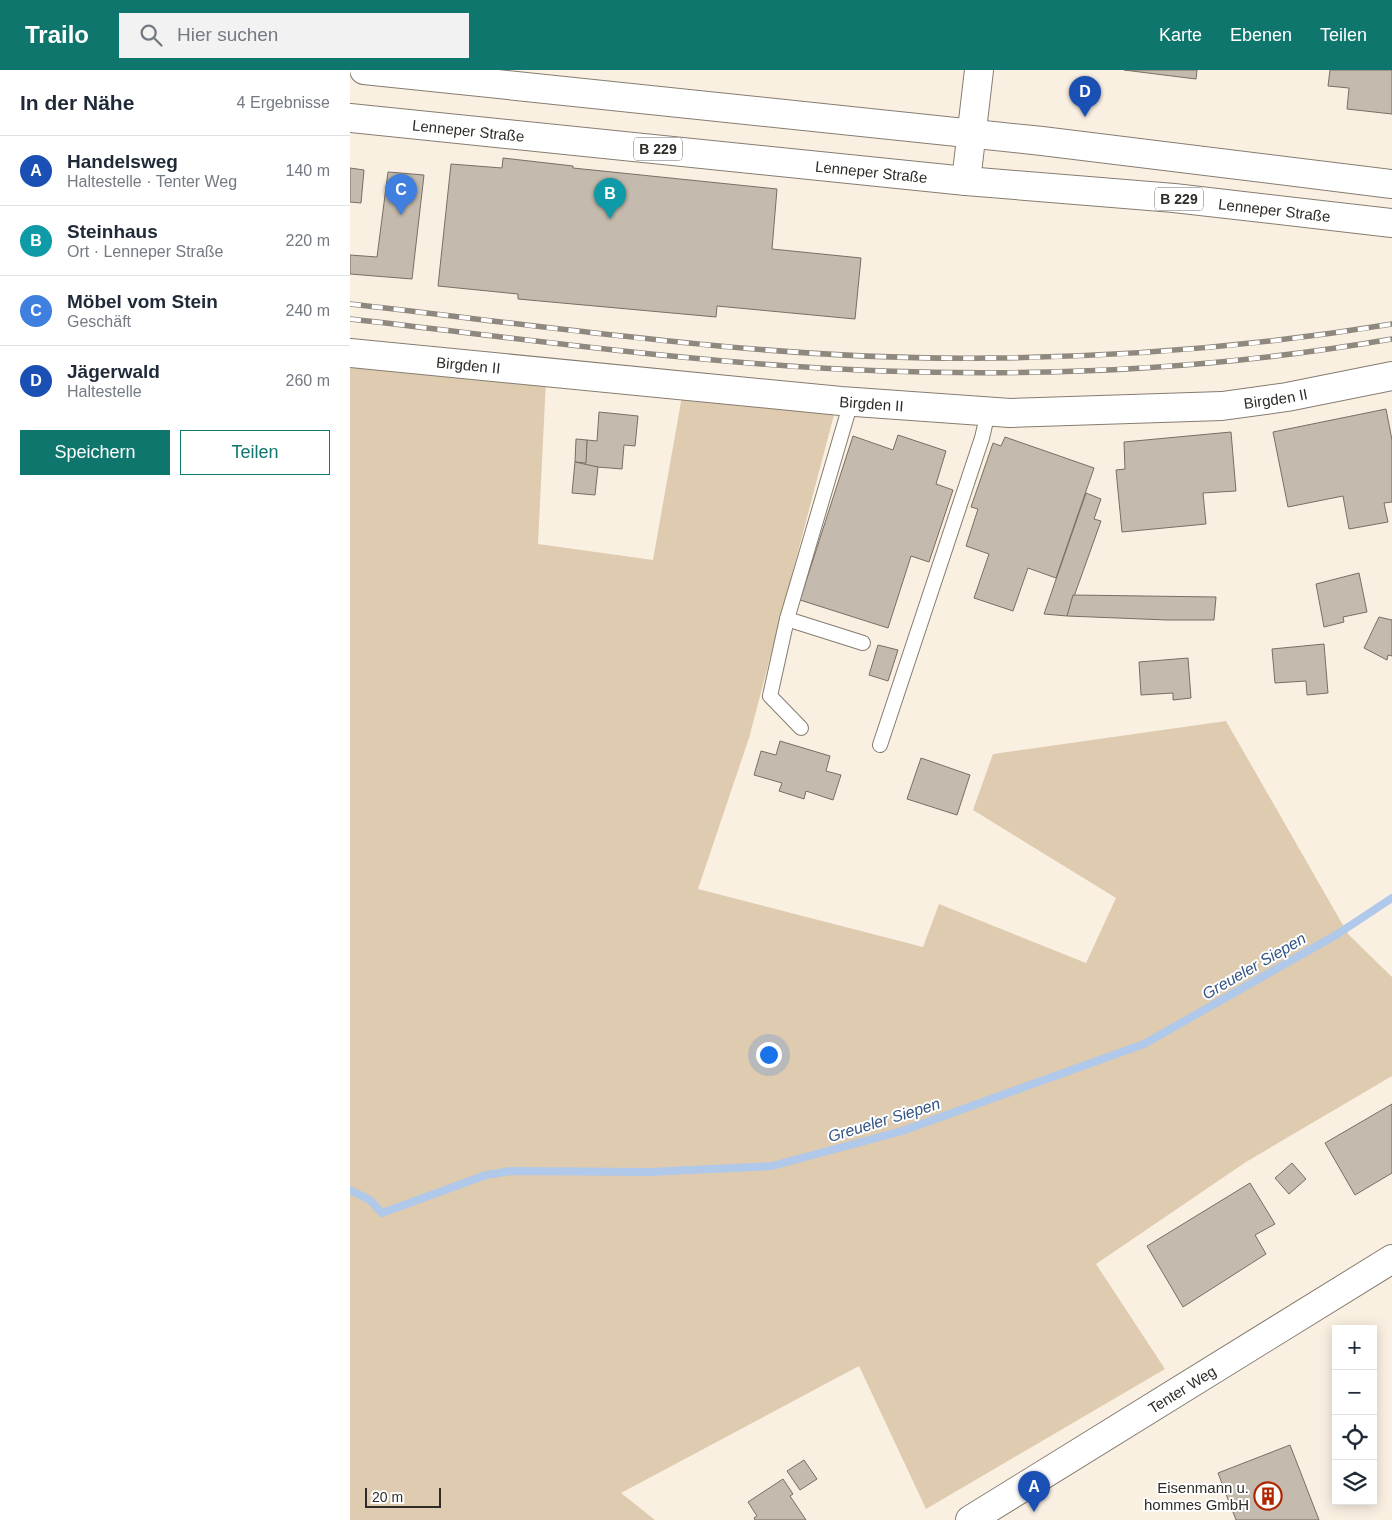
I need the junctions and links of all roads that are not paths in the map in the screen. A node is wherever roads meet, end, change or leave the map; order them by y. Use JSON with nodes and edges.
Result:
{"nodes":[{"id":1,"x":364,"y":70,"type":"edge"},
{"id":2,"x":980,"y":70,"type":"edge"},
{"id":3,"x":350,"y":118,"type":"edge"},
{"id":4,"x":971,"y":134,"type":"junction"},
{"id":5,"x":966,"y":181,"type":"junction"},
{"id":6,"x":1392,"y":184,"type":"edge"},
{"id":7,"x":1392,"y":223,"type":"edge"},
{"id":8,"x":350,"y":353,"type":"edge"},
{"id":9,"x":1392,"y":376,"type":"edge"},
{"id":10,"x":850,"y":402,"type":"junction"},
{"id":11,"x":988,"y":412,"type":"junction"},
{"id":12,"x":788,"y":619,"type":"junction"},
{"id":13,"x":863,"y":643,"type":"dead end"},
{"id":14,"x":801,"y":728,"type":"dead end"},
{"id":15,"x":880,"y":745,"type":"dead end"},
{"id":16,"x":1392,"y":1259,"type":"edge"},
{"id":17,"x":970,"y":1520,"type":"edge"}],
"edges":[{"from":1,"to":4,"type":"main road"},
{"from":2,"to":4,"type":"main road"},
{"from":3,"to":5,"type":"main road","name":"Lenneper Straße","number":"B 229"},
{"from":4,"to":5,"type":"main road"},
{"from":4,"to":6,"type":"main road"},
{"from":5,"to":7,"type":"main road","name":"Lenneper Straße","number":"B 229"},
{"from":8,"to":10,"type":"main road","name":"Birgden II"},
{"from":9,"to":11,"type":"main road","name":"Birgden II"},
{"from":10,"to":11,"type":"main road","name":"Birgden II"},
{"from":10,"to":12,"type":"lane"},
{"from":11,"to":15,"type":"lane"},
{"from":12,"to":13,"type":"lane"},
{"from":12,"to":14,"type":"lane"},
{"from":16,"to":17,"type":"main road","name":"Tenter Weg"}]}
